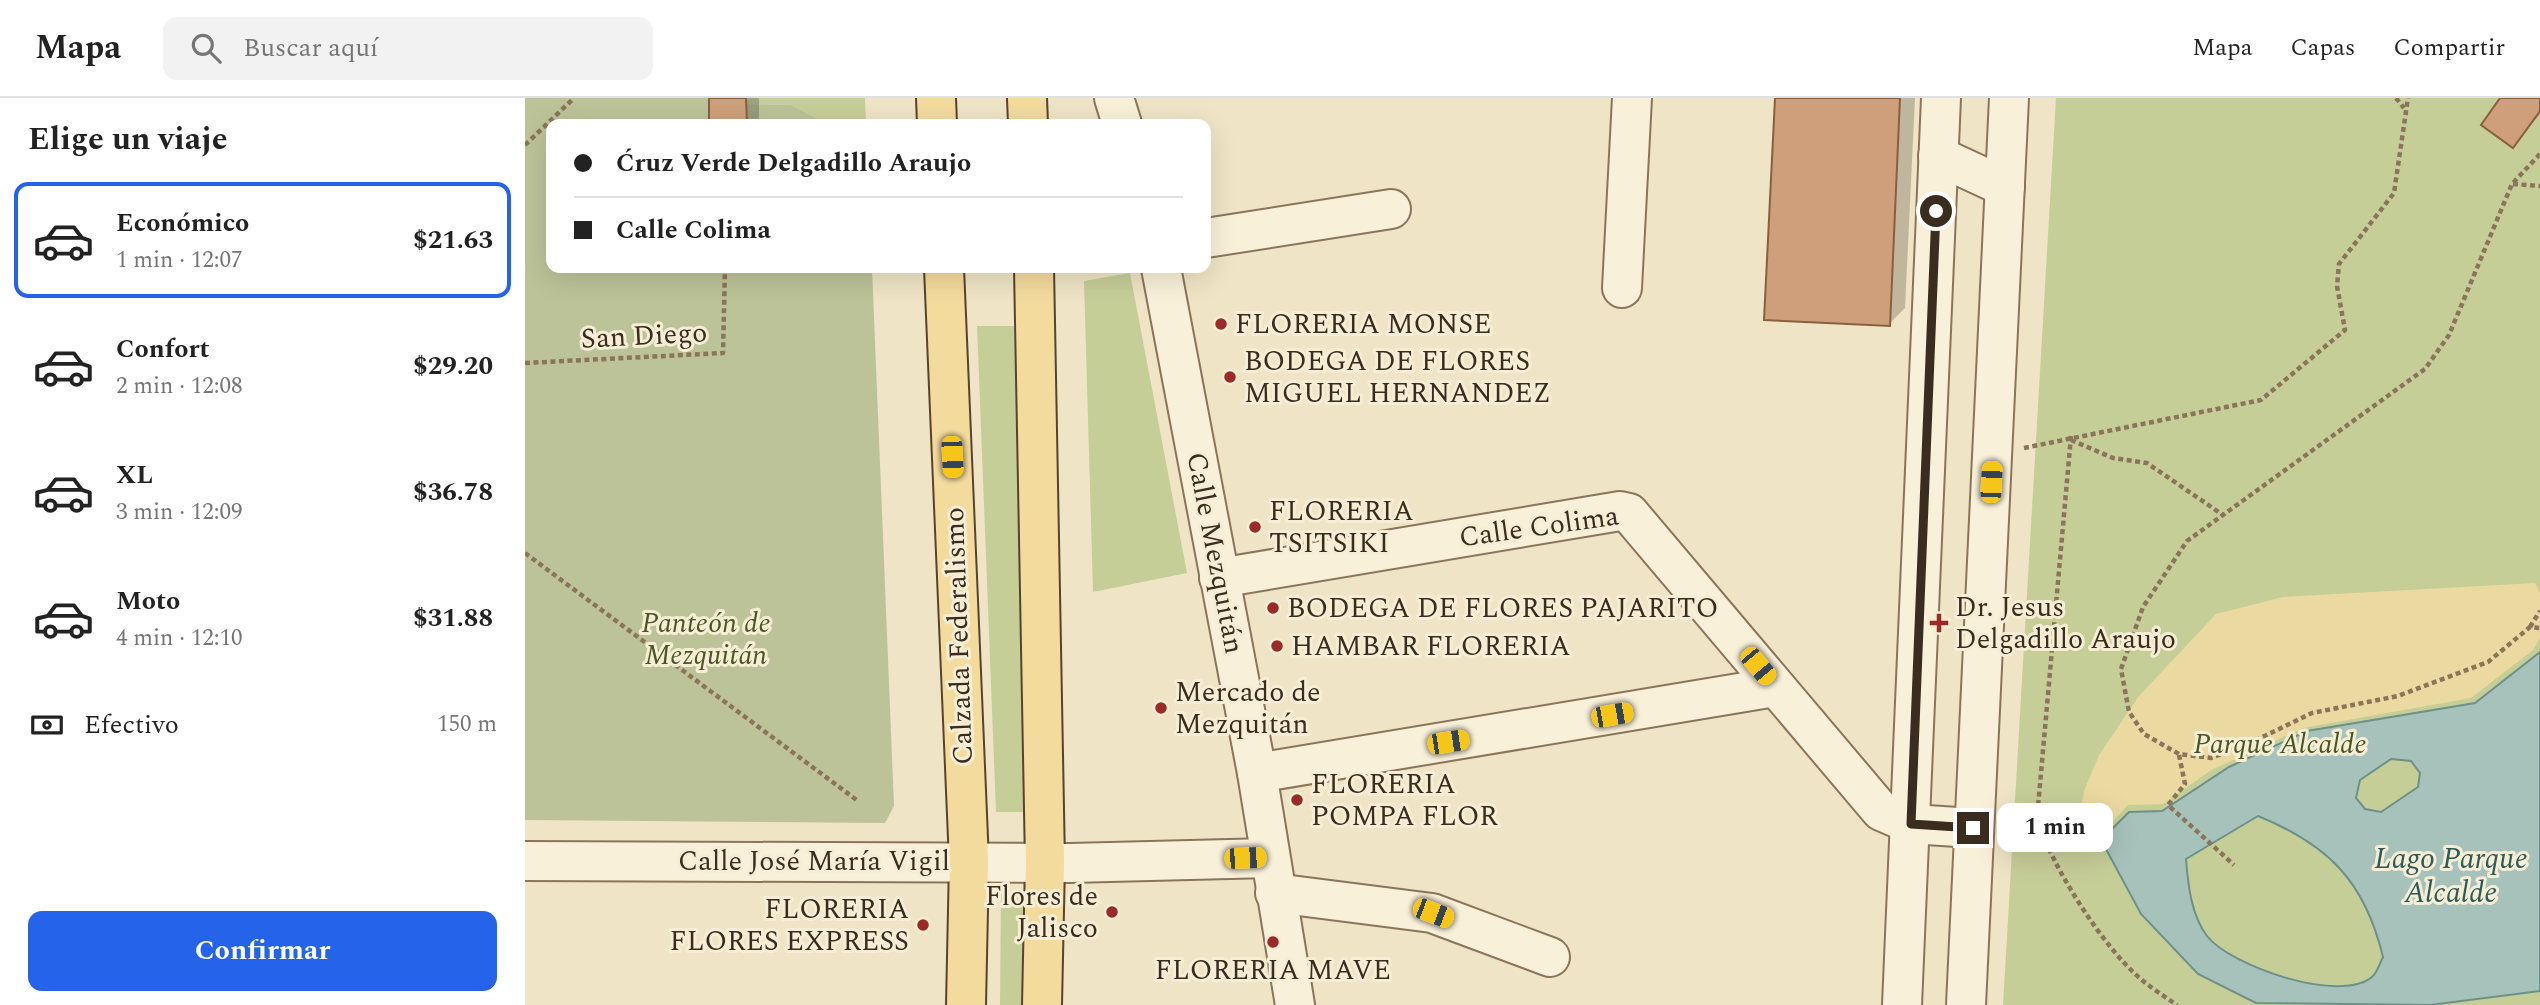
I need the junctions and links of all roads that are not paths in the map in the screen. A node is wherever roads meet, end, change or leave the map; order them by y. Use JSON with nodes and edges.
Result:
{"nodes":[{"id":1,"x":936,"y":98,"type":"edge"},
{"id":2,"x":1027,"y":98,"type":"edge"},
{"id":3,"x":1114,"y":98,"type":"edge"},
{"id":4,"x":1632,"y":98,"type":"edge"},
{"id":5,"x":1941,"y":98,"type":"edge"},
{"id":6,"x":2009,"y":98,"type":"edge"},
{"id":7,"x":937,"y":119,"type":"edge"},
{"id":8,"x":1028,"y":119,"type":"edge"},
{"id":9,"x":1120,"y":119,"type":"edge"},
{"id":10,"x":1938,"y":156,"type":"junction"},
{"id":11,"x":2005,"y":187,"type":"junction"},
{"id":12,"x":1391,"y":209,"type":"dead end"},
{"id":13,"x":1211,"y":237,"type":"edge"},
{"id":14,"x":944,"y":273,"type":"edge"},
{"id":15,"x":1034,"y":273,"type":"edge"},
{"id":16,"x":1162,"y":273,"type":"edge"},
{"id":17,"x":1622,"y":288,"type":"dead end"},
{"id":18,"x":1219,"y":578,"type":"junction"},
{"id":19,"x":1775,"y":687,"type":"junction"},
{"id":20,"x":1257,"y":773,"type":"junction"},
{"id":21,"x":1911,"y":824,"type":"junction"},
{"id":22,"x":1973,"y":828,"type":"junction"},
{"id":23,"x":525,"y":861,"type":"edge"},
{"id":24,"x":969,"y":862,"type":"junction"},
{"id":25,"x":1045,"y":863,"type":"junction"},
{"id":26,"x":1273,"y":875,"type":"junction"},
{"id":27,"x":1550,"y":957,"type":"dead end"},
{"id":28,"x":966,"y":1005,"type":"edge"},
{"id":29,"x":1042,"y":1005,"type":"edge"},
{"id":30,"x":1295,"y":1005,"type":"edge"},
{"id":31,"x":1902,"y":1005,"type":"edge"},
{"id":32,"x":1966,"y":1005,"type":"edge"}],
"edges":[{"from":1,"to":7,"type":"main road"},
{"from":2,"to":8,"type":"main road"},
{"from":3,"to":9,"type":"street"},
{"from":4,"to":17,"type":"street"},
{"from":5,"to":10,"type":"street"},
{"from":6,"to":11,"type":"street"},
{"from":10,"to":11,"type":"street"},
{"from":10,"to":21,"type":"street"},
{"from":11,"to":22,"type":"street"},
{"from":12,"to":13,"type":"street"},
{"from":14,"to":24,"type":"main road","name":"Calzada Federalismo"},
{"from":15,"to":25,"type":"main road"},
{"from":16,"to":18,"type":"street","name":"Calle Mezquitán"},
{"from":18,"to":19,"type":"street","name":"Calle Colima"},
{"from":18,"to":20,"type":"street","name":"Calle Mezquitán"},
{"from":19,"to":20,"type":"street"},
{"from":19,"to":21,"type":"street","name":"Calle Colima"},
{"from":20,"to":26,"type":"street","name":"Calle Mezquitán"},
{"from":21,"to":22,"type":"street","name":"Calle Colima"},
{"from":21,"to":31,"type":"street"},
{"from":22,"to":32,"type":"street"},
{"from":23,"to":24,"type":"street","name":"Calle José María Vigil"},
{"from":24,"to":25,"type":"street","name":"Calle José María Vigil"},
{"from":24,"to":28,"type":"main road","name":"Calzada Federalismo"},
{"from":25,"to":26,"type":"street","name":"Calle José María Vigil"},
{"from":25,"to":29,"type":"main road"},
{"from":26,"to":27,"type":"street","name":"Calle José María Vigil"},
{"from":26,"to":30,"type":"street","name":"Calle Mezquitán"}]}
